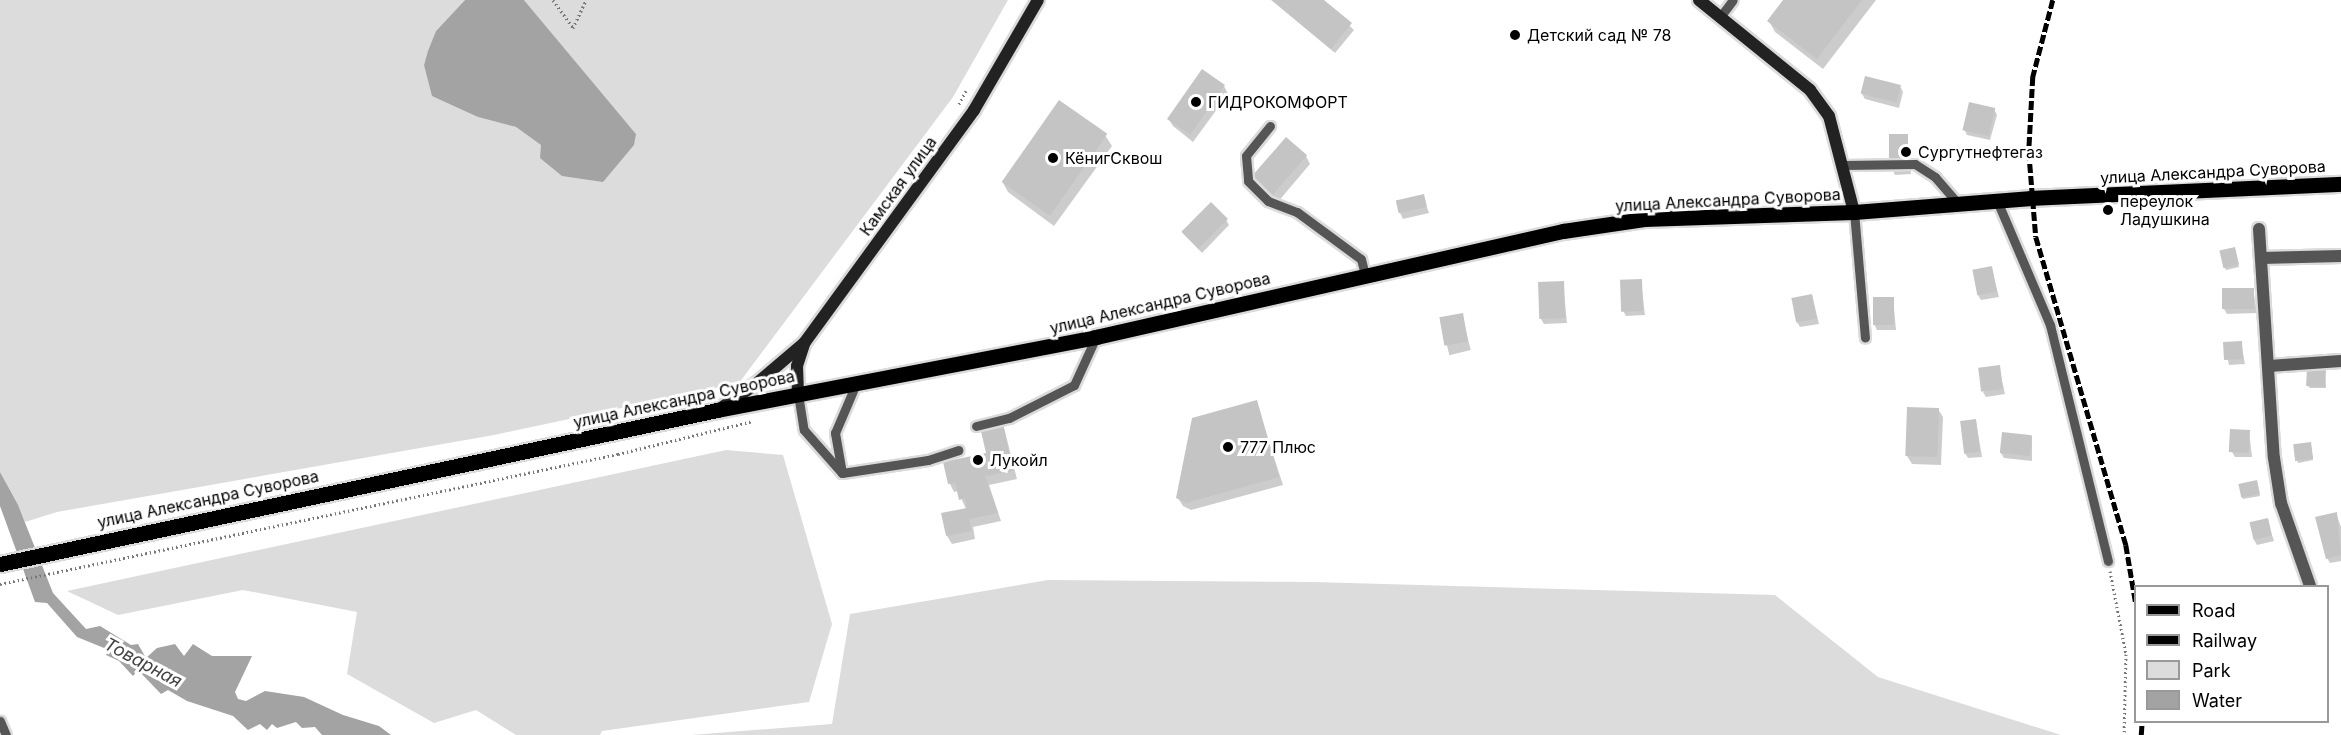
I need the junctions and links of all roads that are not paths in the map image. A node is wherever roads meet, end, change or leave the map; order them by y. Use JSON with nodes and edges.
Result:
{"nodes":[{"id":1,"x":1038,"y":0,"type":"edge"},
{"id":2,"x":1699,"y":0,"type":"edge"},
{"id":3,"x":1733,"y":0,"type":"edge"},
{"id":4,"x":1720,"y":17,"type":"junction"},
{"id":5,"x":1270,"y":126,"type":"dead end"},
{"id":6,"x":1844,"y":165,"type":"junction"},
{"id":7,"x":2341,"y":184,"type":"edge"},
{"id":8,"x":1998,"y":204,"type":"junction"},
{"id":9,"x":1959,"y":205,"type":"junction"},
{"id":10,"x":1854,"y":212,"type":"junction"},
{"id":11,"x":2259,"y":229,"type":"dead end"},
{"id":12,"x":2341,"y":256,"type":"edge"},
{"id":13,"x":2261,"y":258,"type":"junction"},
{"id":14,"x":1365,"y":275,"type":"junction"},
{"id":15,"x":1096,"y":337,"type":"junction"},
{"id":16,"x":1865,"y":338,"type":"dead end"},
{"id":17,"x":805,"y":342,"type":"junction"},
{"id":18,"x":2341,"y":361,"type":"edge"},
{"id":19,"x":2269,"y":366,"type":"junction"},
{"id":20,"x":855,"y":386,"type":"junction"},
{"id":21,"x":798,"y":394,"type":"junction"},
{"id":22,"x":717,"y":410,"type":"junction"},
{"id":23,"x":976,"y":426,"type":"dead end"},
{"id":24,"x":958,"y":450,"type":"dead end"},
{"id":25,"x":842,"y":473,"type":"junction"},
{"id":26,"x":2108,"y":561,"type":"road end"},
{"id":27,"x":4,"y":563,"type":"edge"},
{"id":28,"x":2310,"y":585,"type":"edge"},
{"id":29,"x":0,"y":721,"type":"edge"},
{"id":30,"x":6,"y":735,"type":"edge"}],
"edges":[{"from":1,"to":17,"type":"main road","name":"Камская улица"},
{"from":2,"to":4,"type":"main road"},
{"from":3,"to":4,"type":"lane"},
{"from":4,"to":6,"type":"main road"},
{"from":5,"to":14,"type":"lane"},
{"from":6,"to":9,"type":"lane"},
{"from":6,"to":10,"type":"main road"},
{"from":7,"to":8,"type":"main road","name":"улица Александра Суворова"},
{"from":8,"to":9,"type":"main road","name":"улица Александра Суворова"},
{"from":8,"to":26,"type":"lane"},
{"from":9,"to":10,"type":"main road","name":"улица Александра Суворова"},
{"from":10,"to":14,"type":"main road","name":"улица Александра Суворова"},
{"from":10,"to":16,"type":"lane"},
{"from":11,"to":13,"type":"street"},
{"from":12,"to":13,"type":"street"},
{"from":13,"to":19,"type":"street"},
{"from":14,"to":15,"type":"main road","name":"улица Александра Суворова"},
{"from":15,"to":20,"type":"main road","name":"улица Александра Суворова"},
{"from":15,"to":23,"type":"lane"},
{"from":17,"to":21,"type":"main road","name":"Камская улица"},
{"from":17,"to":22,"type":"main road"},
{"from":18,"to":19,"type":"street"},
{"from":19,"to":28,"type":"street"},
{"from":20,"to":21,"type":"main road","name":"улица Александра Суворова"},
{"from":20,"to":25,"type":"lane"},
{"from":21,"to":22,"type":"main road","name":"улица Александра Суворова"},
{"from":21,"to":25,"type":"lane"},
{"from":22,"to":27,"type":"main road","name":"улица Александра Суворова"},
{"from":24,"to":25,"type":"lane"},
{"from":29,"to":30,"type":"lane"}]}
